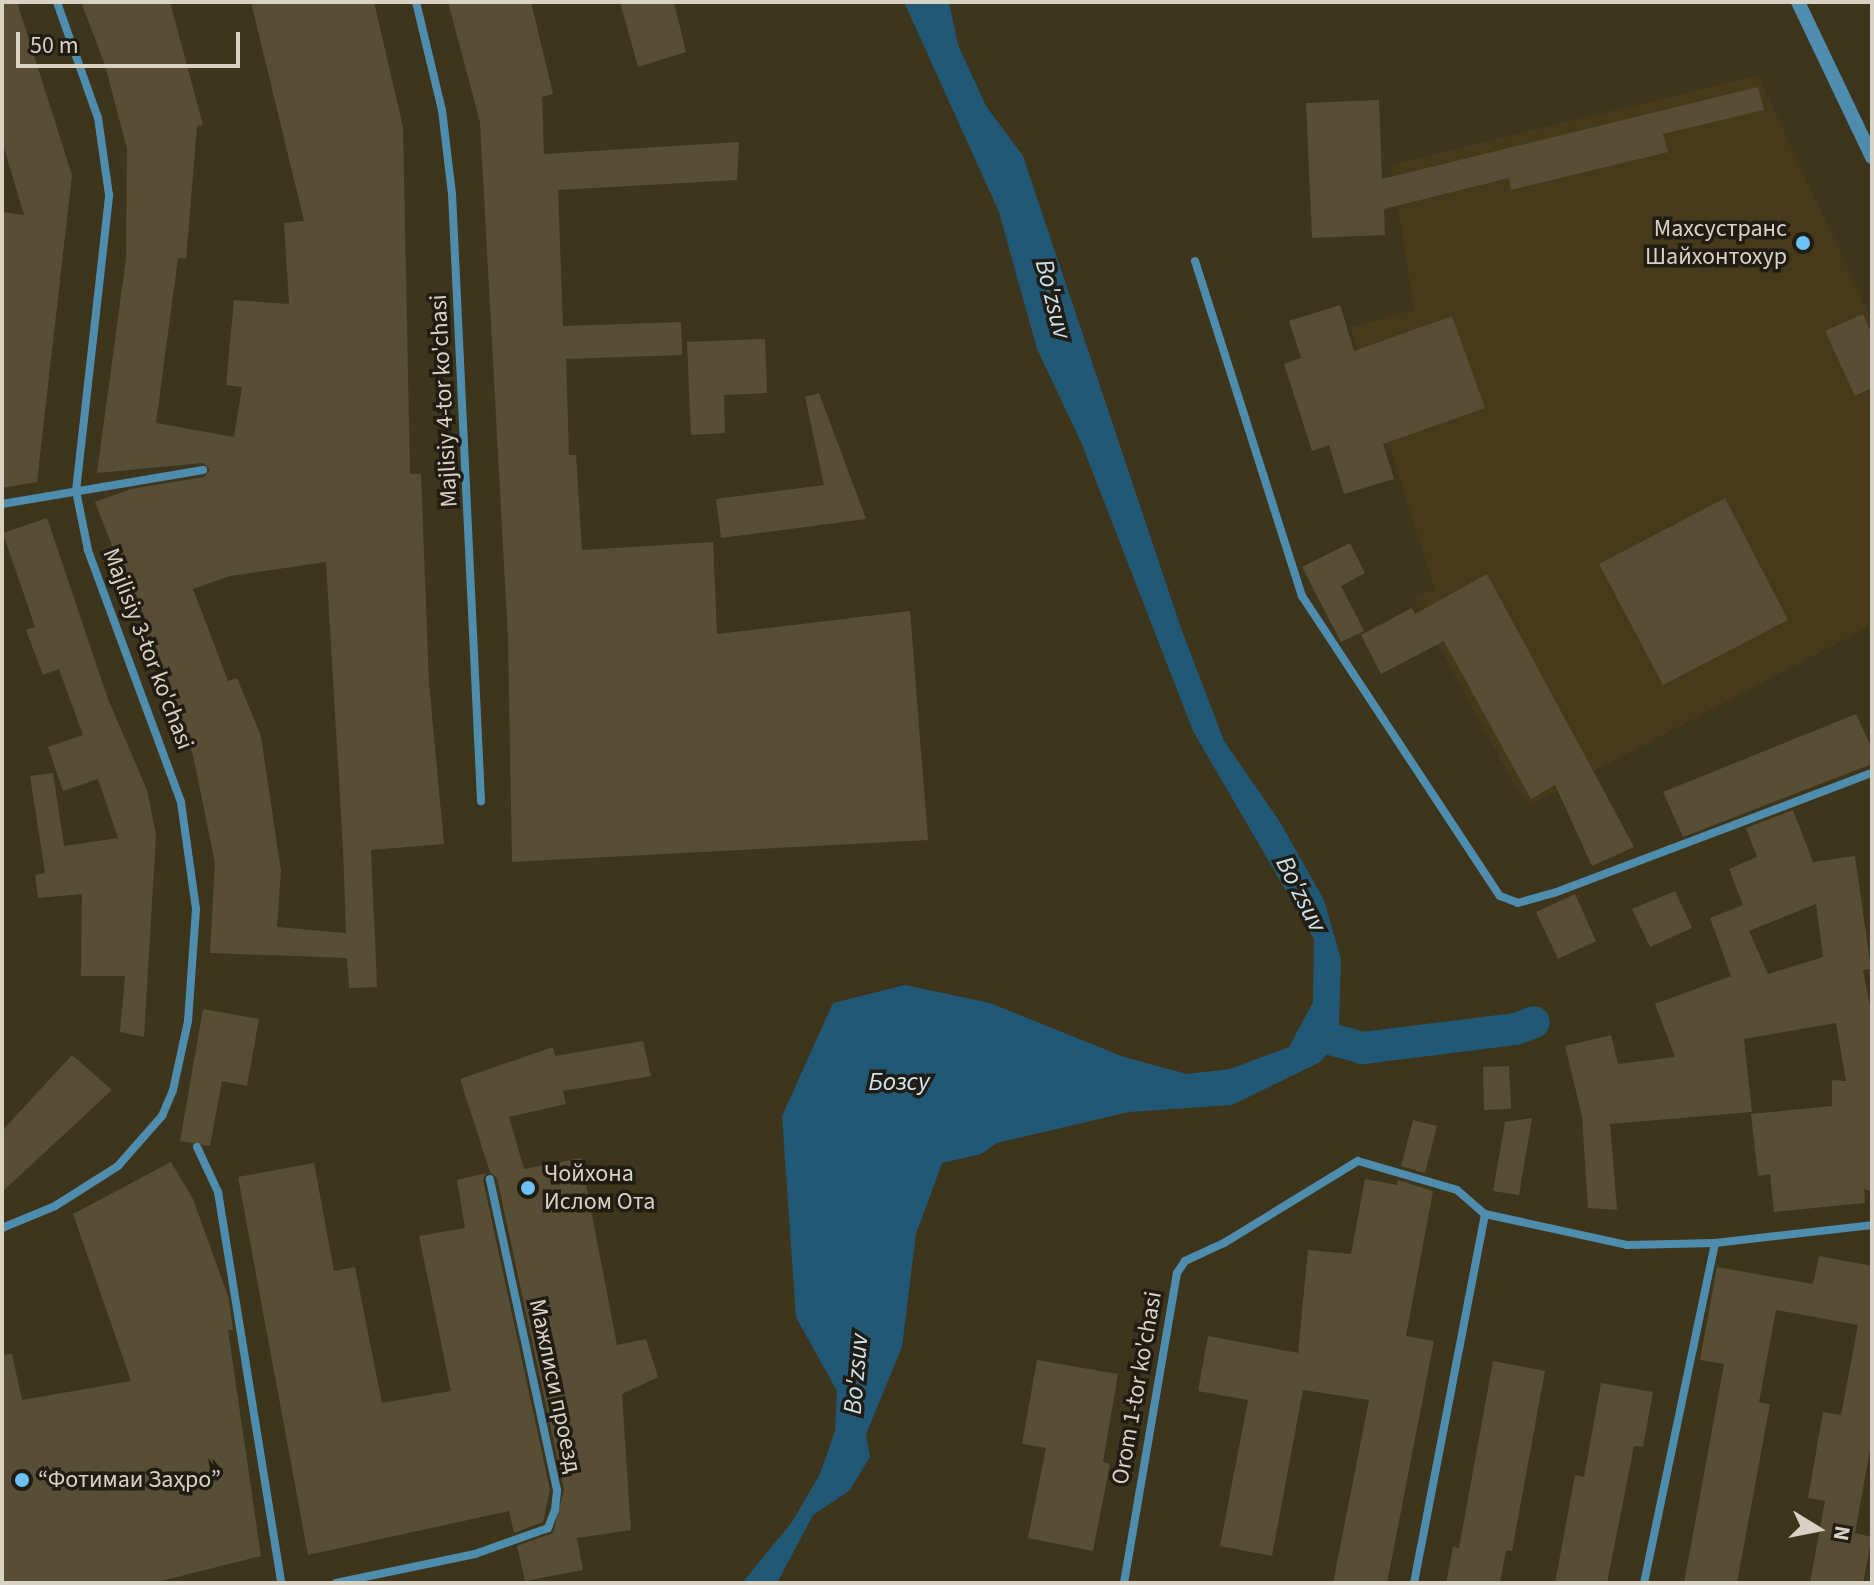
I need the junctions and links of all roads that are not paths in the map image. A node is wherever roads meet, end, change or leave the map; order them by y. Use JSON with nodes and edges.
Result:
{"nodes":[{"id":1,"x":57,"y":2,"type":"edge"},
{"id":2,"x":416,"y":2,"type":"edge"},
{"id":3,"x":1798,"y":2,"type":"edge"},
{"id":4,"x":1872,"y":157,"type":"edge"},
{"id":5,"x":1195,"y":261,"type":"dead end"},
{"id":6,"x":203,"y":470,"type":"dead end"},
{"id":7,"x":76,"y":491,"type":"junction"},
{"id":8,"x":2,"y":504,"type":"edge"},
{"id":9,"x":1872,"y":773,"type":"edge"},
{"id":10,"x":481,"y":801,"type":"dead end"},
{"id":11,"x":197,"y":1147,"type":"dead end"},
{"id":12,"x":490,"y":1179,"type":"dead end"},
{"id":13,"x":1485,"y":1214,"type":"junction"},
{"id":14,"x":1872,"y":1225,"type":"edge"},
{"id":15,"x":2,"y":1228,"type":"edge"},
{"id":16,"x":1715,"y":1243,"type":"junction"},
{"id":17,"x":281,"y":1583,"type":"edge"},
{"id":18,"x":336,"y":1583,"type":"edge"},
{"id":19,"x":1124,"y":1583,"type":"edge"},
{"id":20,"x":1414,"y":1583,"type":"edge"},
{"id":21,"x":1644,"y":1583,"type":"edge"}],
"edges":[{"from":1,"to":7,"type":"street","name":"Majlisiy 3-tor ko'chasi"},
{"from":2,"to":10,"type":"street","name":"Majlisiy 4-tor ko'chasi"},
{"from":3,"to":4,"type":"street"},
{"from":5,"to":9,"type":"street"},
{"from":6,"to":7,"type":"street"},
{"from":7,"to":8,"type":"street"},
{"from":7,"to":15,"type":"street","name":"Majlisiy 3-tor ko'chasi"},
{"from":11,"to":17,"type":"street"},
{"from":12,"to":18,"type":"street","name":"Мажлиси проезд"},
{"from":13,"to":16,"type":"street","name":"Orom 1-tor ko'chasi"},
{"from":13,"to":19,"type":"street","name":"Orom 1-tor ko'chasi"},
{"from":13,"to":20,"type":"street"},
{"from":14,"to":16,"type":"street","name":"Orom 1-tor ko'chasi"},
{"from":16,"to":21,"type":"street"}]}
